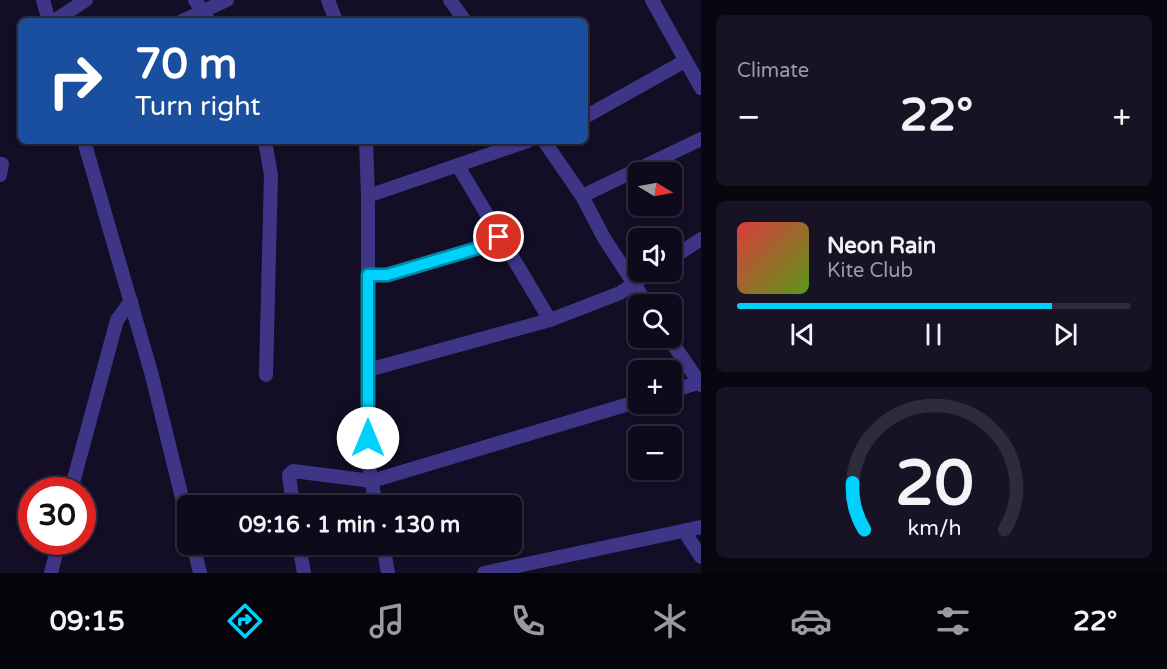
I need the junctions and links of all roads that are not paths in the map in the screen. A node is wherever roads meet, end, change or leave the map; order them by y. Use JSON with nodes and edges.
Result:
{"nodes":[{"id":1,"x":43,"y":0,"type":"edge"},
{"id":2,"x":86,"y":0,"type":"edge"},
{"id":3,"x":195,"y":0,"type":"edge"},
{"id":4,"x":227,"y":0,"type":"edge"},
{"id":5,"x":328,"y":0,"type":"edge"},
{"id":6,"x":450,"y":0,"type":"edge"},
{"id":7,"x":652,"y":0,"type":"edge"},
{"id":8,"x":206,"y":17,"type":"edge"},
{"id":9,"x":48,"y":18,"type":"edge"},
{"id":10,"x":59,"y":18,"type":"edge"},
{"id":11,"x":335,"y":18,"type":"edge"},
{"id":12,"x":463,"y":18,"type":"edge"},
{"id":13,"x":686,"y":61,"type":"junction"},
{"id":14,"x":700,"y":88,"type":"edge"},
{"id":15,"x":588,"y":115,"type":"edge"},
{"id":16,"x":700,"y":140,"type":"edge"},
{"id":17,"x":85,"y":144,"type":"edge"},
{"id":18,"x":266,"y":144,"type":"edge"},
{"id":19,"x":366,"y":144,"type":"edge"},
{"id":20,"x":520,"y":144,"type":"edge"},
{"id":21,"x":546,"y":144,"type":"edge"},
{"id":22,"x":0,"y":164,"type":"edge"},
{"id":23,"x":458,"y":166,"type":"junction"},
{"id":24,"x":0,"y":175,"type":"edge"},
{"id":25,"x":368,"y":196,"type":"junction"},
{"id":26,"x":582,"y":196,"type":"junction"},
{"id":27,"x":499,"y":237,"type":"junction"},
{"id":28,"x":700,"y":239,"type":"edge"},
{"id":29,"x":682,"y":251,"type":"edge"},
{"id":30,"x":368,"y":275,"type":"junction"},
{"id":31,"x":633,"y":283,"type":"junction"},
{"id":32,"x":640,"y":294,"type":"edge"},
{"id":33,"x":130,"y":301,"type":"junction"},
{"id":34,"x":550,"y":320,"type":"junction"},
{"id":35,"x":676,"y":348,"type":"edge"},
{"id":36,"x":368,"y":370,"type":"junction"},
{"id":37,"x":266,"y":375,"type":"dead end"},
{"id":38,"x":700,"y":383,"type":"edge"},
{"id":39,"x":682,"y":388,"type":"edge"},
{"id":40,"x":628,"y":404,"type":"edge"},
{"id":41,"x":75,"y":477,"type":"edge"},
{"id":42,"x":372,"y":481,"type":"junction"},
{"id":43,"x":181,"y":495,"type":"edge"},
{"id":44,"x":292,"y":495,"type":"edge"},
{"id":45,"x":374,"y":495,"type":"edge"},
{"id":46,"x":700,"y":527,"type":"edge"},
{"id":47,"x":684,"y":531,"type":"junction"},
{"id":48,"x":56,"y":555,"type":"edge"},
{"id":49,"x":196,"y":555,"type":"edge"},
{"id":50,"x":301,"y":555,"type":"edge"},
{"id":51,"x":385,"y":555,"type":"edge"},
{"id":52,"x":700,"y":557,"type":"edge"},
{"id":53,"x":491,"y":572,"type":"edge"},
{"id":54,"x":51,"y":573,"type":"edge"},
{"id":55,"x":200,"y":573,"type":"edge"},
{"id":56,"x":304,"y":573,"type":"edge"},
{"id":57,"x":388,"y":573,"type":"edge"}],
"edges":[{"from":1,"to":9,"type":"street"},
{"from":2,"to":10,"type":"street"},
{"from":3,"to":8,"type":"street"},
{"from":4,"to":8,"type":"street"},
{"from":5,"to":11,"type":"street"},
{"from":6,"to":12,"type":"street"},
{"from":7,"to":13,"type":"street"},
{"from":13,"to":14,"type":"street"},
{"from":13,"to":15,"type":"street"},
{"from":16,"to":26,"type":"street"},
{"from":17,"to":33,"type":"street"},
{"from":18,"to":37,"type":"street"},
{"from":19,"to":25,"type":"street"},
{"from":20,"to":23,"type":"street"},
{"from":21,"to":26,"type":"street"},
{"from":22,"to":24,"type":"street"},
{"from":23,"to":25,"type":"street"},
{"from":23,"to":27,"type":"street"},
{"from":25,"to":30,"type":"street"},
{"from":26,"to":31,"type":"street"},
{"from":27,"to":30,"type":"street"},
{"from":27,"to":34,"type":"street"},
{"from":28,"to":29,"type":"street"},
{"from":30,"to":36,"type":"street"},
{"from":31,"to":32,"type":"street"},
{"from":31,"to":34,"type":"street"},
{"from":33,"to":41,"type":"street"},
{"from":33,"to":43,"type":"street"},
{"from":34,"to":36,"type":"street"},
{"from":35,"to":38,"type":"street"},
{"from":36,"to":42,"type":"street"},
{"from":38,"to":39,"type":"street"},
{"from":40,"to":42,"type":"street"},
{"from":42,"to":44,"type":"street"},
{"from":42,"to":45,"type":"street"},
{"from":46,"to":47,"type":"street"},
{"from":47,"to":52,"type":"street"},
{"from":47,"to":53,"type":"street"},
{"from":48,"to":54,"type":"street"},
{"from":49,"to":55,"type":"street"},
{"from":50,"to":56,"type":"street"},
{"from":51,"to":57,"type":"street"}]}
